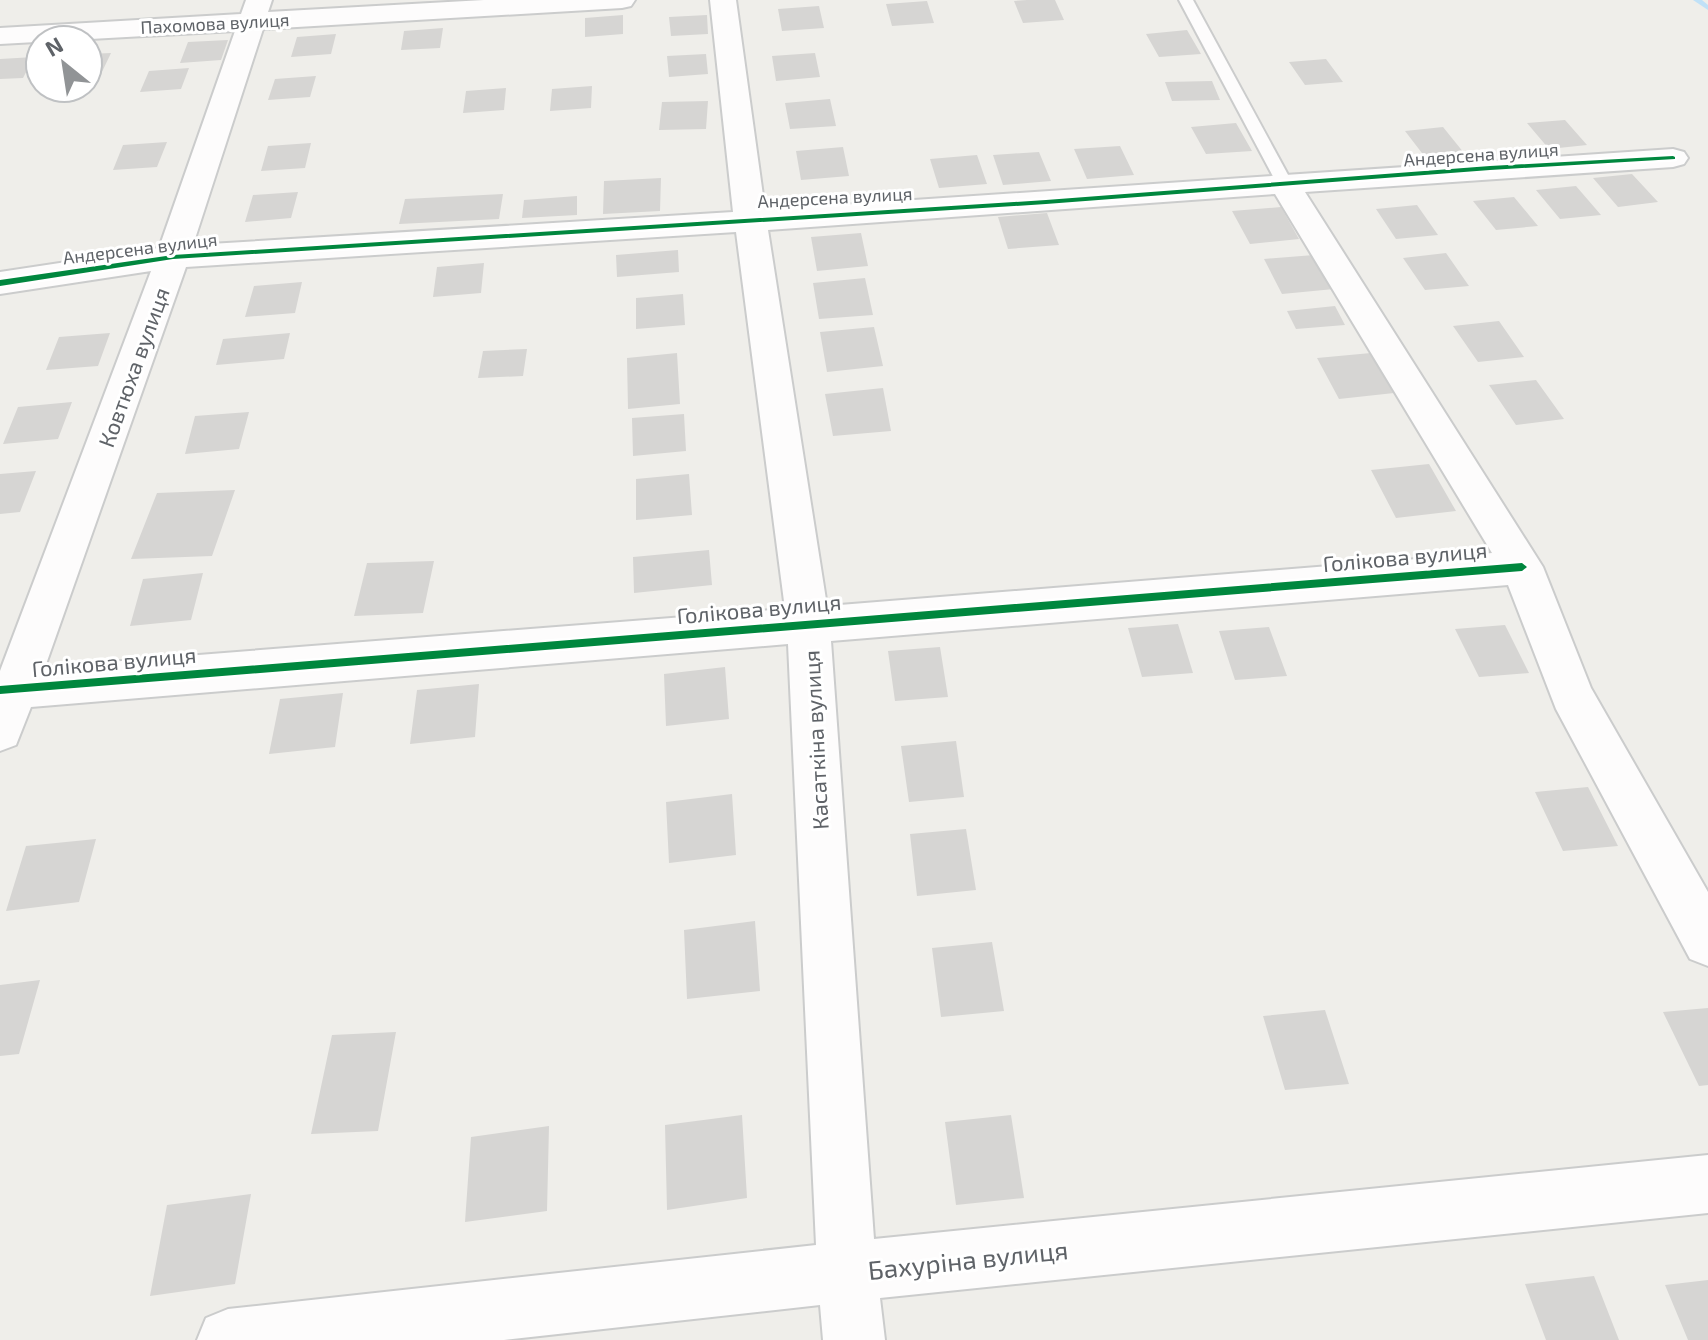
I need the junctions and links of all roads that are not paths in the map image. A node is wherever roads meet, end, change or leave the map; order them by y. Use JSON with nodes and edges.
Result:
{"nodes":[{"id":1,"x":622,"y":0,"type":"edge"},
{"id":2,"x":723,"y":0,"type":"edge"},
{"id":3,"x":1186,"y":0,"type":"edge"},
{"id":4,"x":256,"y":11,"type":"edge"},
{"id":5,"x":0,"y":36,"type":"edge"},
{"id":6,"x":1673,"y":158,"type":"dead end"},
{"id":7,"x":1285,"y":184,"type":"junction"},
{"id":8,"x":750,"y":218,"type":"junction"},
{"id":9,"x":173,"y":257,"type":"junction"},
{"id":10,"x":0,"y":283,"type":"edge"},
{"id":11,"x":1522,"y":567,"type":"junction"},
{"id":12,"x":808,"y":624,"type":"junction"},
{"id":13,"x":8,"y":689,"type":"edge"},
{"id":14,"x":0,"y":731,"type":"edge"},
{"id":15,"x":1708,"y":941,"type":"edge"},
{"id":16,"x":1708,"y":1184,"type":"edge"},
{"id":17,"x":847,"y":1272,"type":"junction"},
{"id":18,"x":228,"y":1340,"type":"edge"},
{"id":19,"x":854,"y":1340,"type":"edge"}],
"edges":[{"from":1,"to":4,"type":"street","name":"Пахомова вулиця"},
{"from":2,"to":8,"type":"street","name":"Касаткіна вулиця"},
{"from":3,"to":7,"type":"lane"},
{"from":4,"to":5,"type":"street","name":"Пахомова вулиця"},
{"from":4,"to":9,"type":"street","name":"Ковтюха вулиця"},
{"from":6,"to":7,"type":"street","name":"Андерсена вулиця"},
{"from":7,"to":8,"type":"street","name":"Андерсена вулиця"},
{"from":7,"to":11,"type":"street"},
{"from":8,"to":9,"type":"street","name":"Андерсена вулиця"},
{"from":8,"to":12,"type":"street","name":"Касаткіна вулиця"},
{"from":9,"to":10,"type":"street","name":"Андерсена вулиця"},
{"from":9,"to":13,"type":"street","name":"Ковтюха вулиця"},
{"from":11,"to":12,"type":"street","name":"Голікова вулиця"},
{"from":11,"to":15,"type":"street"},
{"from":12,"to":13,"type":"street","name":"Голікова вулиця"},
{"from":12,"to":17,"type":"street","name":"Касаткіна вулиця"},
{"from":13,"to":14,"type":"street","name":"Ковтюха вулиця"},
{"from":16,"to":17,"type":"street","name":"Бахуріна вулиця"},
{"from":17,"to":18,"type":"street","name":"Бахуріна вулиця"},
{"from":17,"to":19,"type":"street","name":"Касаткіна вулиця"}]}
